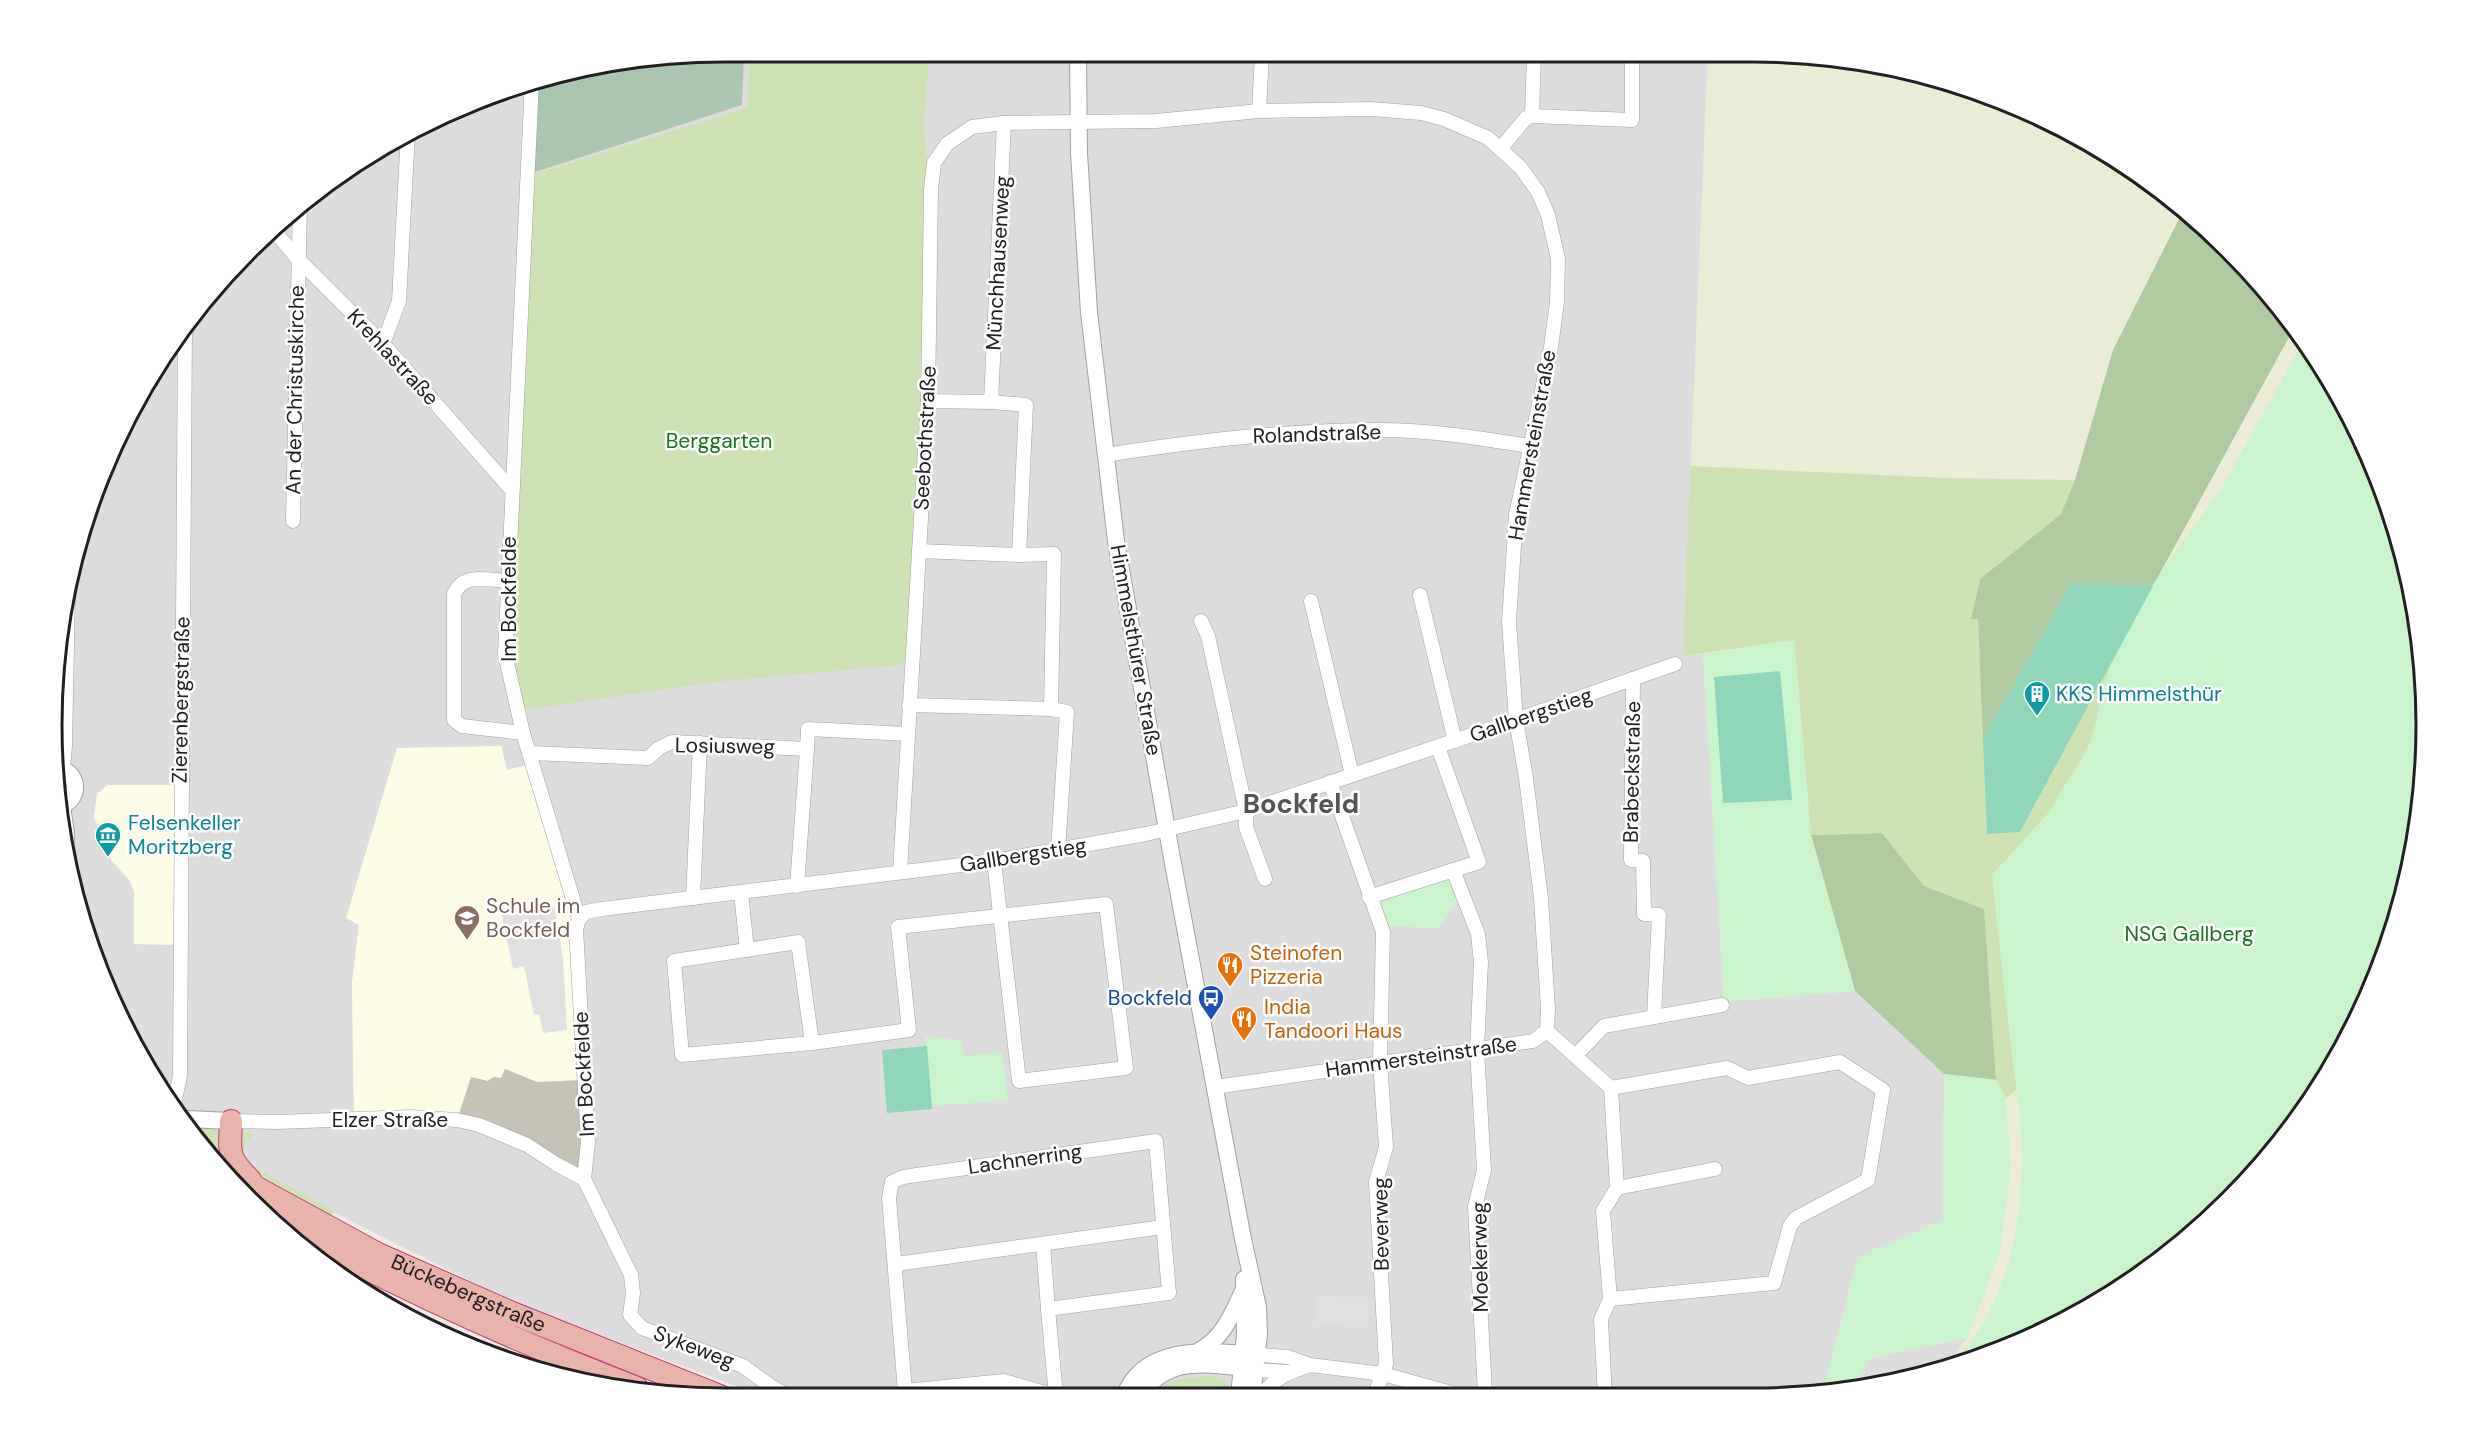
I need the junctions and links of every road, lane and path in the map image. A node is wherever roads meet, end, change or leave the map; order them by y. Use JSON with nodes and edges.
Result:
{"nodes":[{"id":1,"x":1078,"y":62,"type":"edge"},
{"id":2,"x":1261,"y":62,"type":"edge"},
{"id":3,"x":1534,"y":62,"type":"edge"},
{"id":4,"x":1632,"y":62,"type":"edge"},
{"id":5,"x":532,"y":91,"type":"edge"},
{"id":6,"x":1258,"y":111,"type":"junction"},
{"id":7,"x":1532,"y":116,"type":"junction"},
{"id":8,"x":1078,"y":122,"type":"junction"},
{"id":9,"x":1004,"y":123,"type":"junction"},
{"id":10,"x":407,"y":142,"type":"edge"},
{"id":11,"x":1501,"y":148,"type":"junction"},
{"id":12,"x":299,"y":216,"type":"edge"},
{"id":13,"x":278,"y":235,"type":"edge"},
{"id":14,"x":297,"y":258,"type":"junction"},
{"id":15,"x":184,"y":341,"type":"edge"},
{"id":16,"x":383,"y":344,"type":"junction"},
{"id":17,"x":928,"y":401,"type":"junction"},
{"id":18,"x":991,"y":402,"type":"junction"},
{"id":19,"x":1529,"y":446,"type":"junction"},
{"id":20,"x":1105,"y":455,"type":"junction"},
{"id":21,"x":511,"y":489,"type":"junction"},
{"id":22,"x":292,"y":521,"type":"dead end"},
{"id":23,"x":919,"y":550,"type":"junction"},
{"id":24,"x":1019,"y":555,"type":"junction"},
{"id":25,"x":508,"y":581,"type":"junction"},
{"id":26,"x":1420,"y":595,"type":"dead end"},
{"id":27,"x":1311,"y":601,"type":"dead end"},
{"id":28,"x":1201,"y":621,"type":"dead end"},
{"id":29,"x":1675,"y":664,"type":"dead end"},
{"id":30,"x":64,"y":670,"type":"edge"},
{"id":31,"x":1633,"y":679,"type":"junction"},
{"id":32,"x":63,"y":698,"type":"edge"},
{"id":33,"x":909,"y":705,"type":"junction"},
{"id":34,"x":1051,"y":709,"type":"junction"},
{"id":35,"x":1516,"y":720,"type":"junction"},
{"id":36,"x":523,"y":733,"type":"junction"},
{"id":37,"x":907,"y":734,"type":"junction"},
{"id":38,"x":1455,"y":741,"type":"junction"},
{"id":39,"x":700,"y":744,"type":"junction"},
{"id":40,"x":1438,"y":747,"type":"junction"},
{"id":41,"x":807,"y":749,"type":"junction"},
{"id":42,"x":530,"y":753,"type":"junction"},
{"id":43,"x":63,"y":771,"type":"edge"},
{"id":44,"x":1353,"y":775,"type":"junction"},
{"id":45,"x":1330,"y":782,"type":"junction"},
{"id":46,"x":66,"y":803,"type":"edge"},
{"id":47,"x":1246,"y":811,"type":"junction"},
{"id":48,"x":1167,"y":830,"type":"junction"},
{"id":49,"x":1058,"y":851,"type":"junction"},
{"id":50,"x":994,"y":861,"type":"junction"},
{"id":51,"x":1453,"y":870,"type":"junction"},
{"id":52,"x":900,"y":872,"type":"junction"},
{"id":53,"x":1265,"y":879,"type":"dead end"},
{"id":54,"x":797,"y":886,"type":"junction"},
{"id":55,"x":741,"y":893,"type":"junction"},
{"id":56,"x":1369,"y":897,"type":"junction"},
{"id":57,"x":693,"y":898,"type":"junction"},
{"id":58,"x":1001,"y":914,"type":"junction"},
{"id":59,"x":579,"y":919,"type":"junction"},
{"id":60,"x":747,"y":950,"type":"junction"},
{"id":61,"x":1722,"y":1005,"type":"dead end"},
{"id":62,"x":1654,"y":1017,"type":"junction"},
{"id":63,"x":1547,"y":1031,"type":"junction"},
{"id":64,"x":812,"y":1043,"type":"junction"},
{"id":65,"x":1477,"y":1050,"type":"junction"},
{"id":66,"x":1575,"y":1056,"type":"junction"},
{"id":67,"x":1380,"y":1062,"type":"junction"},
{"id":68,"x":1215,"y":1087,"type":"junction"},
{"id":69,"x":1611,"y":1088,"type":"junction"},
{"id":70,"x":176,"y":1097,"type":"edge"},
{"id":71,"x":192,"y":1119,"type":"edge"},
{"id":72,"x":231,"y":1120,"type":"junction"},
{"id":73,"x":1715,"y":1169,"type":"dead end"},
{"id":74,"x":584,"y":1179,"type":"junction"},
{"id":75,"x":246,"y":1183,"type":"edge"},
{"id":76,"x":1617,"y":1188,"type":"junction"},
{"id":77,"x":264,"y":1193,"type":"junction"},
{"id":78,"x":1163,"y":1227,"type":"junction"},
{"id":79,"x":301,"y":1234,"type":"edge"},
{"id":80,"x":1243,"y":1239,"type":"junction"},
{"id":81,"x":1043,"y":1244,"type":"junction"},
{"id":82,"x":896,"y":1264,"type":"junction"},
{"id":83,"x":1244,"y":1287,"type":"junction"},
{"id":84,"x":1610,"y":1299,"type":"junction"},
{"id":85,"x":1048,"y":1309,"type":"junction"},
{"id":86,"x":1199,"y":1351,"type":"junction"},
{"id":87,"x":1250,"y":1362,"type":"junction"},
{"id":88,"x":1310,"y":1365,"type":"junction"},
{"id":89,"x":1287,"y":1372,"type":"junction"},
{"id":90,"x":1383,"y":1374,"type":"junction"},
{"id":91,"x":613,"y":1378,"type":"edge"},
{"id":92,"x":698,"y":1387,"type":"edge"},
{"id":93,"x":775,"y":1388,"type":"edge"},
{"id":94,"x":905,"y":1388,"type":"edge"},
{"id":95,"x":935,"y":1388,"type":"edge"},
{"id":96,"x":1029,"y":1388,"type":"edge"},
{"id":97,"x":1057,"y":1388,"type":"edge"},
{"id":98,"x":1129,"y":1388,"type":"edge"},
{"id":99,"x":1145,"y":1388,"type":"edge"},
{"id":100,"x":1242,"y":1388,"type":"edge"},
{"id":101,"x":1251,"y":1388,"type":"edge"},
{"id":102,"x":1267,"y":1388,"type":"edge"},
{"id":103,"x":1377,"y":1388,"type":"edge"},
{"id":104,"x":1436,"y":1388,"type":"edge"},
{"id":105,"x":1485,"y":1388,"type":"edge"},
{"id":106,"x":1605,"y":1388,"type":"edge"}],
"edges":[{"from":1,"to":8,"type":"street","name":"Himmelsthürer Straße"},
{"from":2,"to":6,"type":"street"},
{"from":3,"to":7,"type":"street"},
{"from":4,"to":7,"type":"street"},
{"from":5,"to":21,"type":"street","name":"Im Bockfelde"},
{"from":6,"to":8,"type":"street","name":"Hammersteinstraße"},
{"from":6,"to":11,"type":"street","name":"Hammersteinstraße"},
{"from":7,"to":11,"type":"street"},
{"from":8,"to":9,"type":"street","name":"Seebothstraße"},
{"from":8,"to":20,"type":"street","name":"Himmelsthürer Straße"},
{"from":9,"to":17,"type":"street","name":"Seebothstraße"},
{"from":9,"to":18,"type":"street","name":"Münchhausenweg"},
{"from":10,"to":16,"type":"street"},
{"from":11,"to":19,"type":"street","name":"Hammersteinstraße"},
{"from":12,"to":14,"type":"street","name":"An der Christuskirche"},
{"from":13,"to":14,"type":"street","name":"Krehlastraße"},
{"from":14,"to":16,"type":"street","name":"Krehlastraße"},
{"from":14,"to":22,"type":"street","name":"An der Christuskirche"},
{"from":15,"to":70,"type":"street","name":"Zierenbergstraße"},
{"from":16,"to":21,"type":"street","name":"Krehlastraße"},
{"from":17,"to":18,"type":"street"},
{"from":17,"to":23,"type":"street","name":"Seebothstraße"},
{"from":18,"to":24,"type":"street"},
{"from":19,"to":20,"type":"street","name":"Rolandstraße"},
{"from":19,"to":35,"type":"street","name":"Hammersteinstraße"},
{"from":20,"to":48,"type":"street","name":"Himmelsthürer Straße"},
{"from":21,"to":25,"type":"street","name":"Im Bockfelde"},
{"from":23,"to":24,"type":"street"},
{"from":23,"to":33,"type":"street","name":"Seebothstraße"},
{"from":24,"to":34,"type":"street"},
{"from":25,"to":36,"type":"street","name":"Im Bockfelde"},
{"from":25,"to":36,"type":"street"},
{"from":26,"to":38,"type":"street","name":"Gallbergstieg"},
{"from":27,"to":44,"type":"street"},
{"from":28,"to":47,"type":"street"},
{"from":29,"to":31,"type":"street","name":"Gallbergstieg"},
{"from":30,"to":32,"type":"street"},
{"from":31,"to":35,"type":"street","name":"Gallbergstieg"},
{"from":31,"to":62,"type":"street","name":"Brabeckstraße"},
{"from":33,"to":34,"type":"street"},
{"from":33,"to":37,"type":"street","name":"Seebothstraße"},
{"from":34,"to":49,"type":"street"},
{"from":35,"to":38,"type":"street","name":"Gallbergstieg"},
{"from":35,"to":63,"type":"street","name":"Hammersteinstraße"},
{"from":36,"to":42,"type":"street","name":"Im Bockfelde"},
{"from":37,"to":41,"type":"street"},
{"from":37,"to":52,"type":"street","name":"Seebothstraße"},
{"from":38,"to":40,"type":"street","name":"Gallbergstieg"},
{"from":39,"to":41,"type":"street","name":"Losiusweg"},
{"from":39,"to":42,"type":"street","name":"Losiusweg"},
{"from":39,"to":57,"type":"street"},
{"from":40,"to":44,"type":"street","name":"Gallbergstieg"},
{"from":40,"to":51,"type":"street"},
{"from":41,"to":54,"type":"street"},
{"from":42,"to":59,"type":"street","name":"Im Bockfelde"},
{"from":43,"to":46,"type":"street"},
{"from":44,"to":45,"type":"street","name":"Gallbergstieg"},
{"from":45,"to":47,"type":"street","name":"Gallbergstieg"},
{"from":45,"to":56,"type":"street","name":"Beverweg"},
{"from":47,"to":48,"type":"street","name":"Gallbergstieg"},
{"from":47,"to":53,"type":"street"},
{"from":48,"to":49,"type":"street","name":"Gallbergstieg"},
{"from":48,"to":68,"type":"street","name":"Himmelsthürer Straße"},
{"from":49,"to":50,"type":"street","name":"Gallbergstieg"},
{"from":50,"to":52,"type":"street","name":"Gallbergstieg"},
{"from":50,"to":58,"type":"street"},
{"from":51,"to":56,"type":"street"},
{"from":51,"to":65,"type":"street","name":"Moekerweg"},
{"from":52,"to":54,"type":"street","name":"Gallbergstieg"},
{"from":54,"to":55,"type":"street","name":"Gallbergstieg"},
{"from":55,"to":57,"type":"street","name":"Gallbergstieg"},
{"from":55,"to":60,"type":"street"},
{"from":56,"to":67,"type":"street","name":"Beverweg"},
{"from":57,"to":59,"type":"street","name":"Gallbergstieg"},
{"from":58,"to":58,"type":"street"},
{"from":58,"to":64,"type":"street"},
{"from":59,"to":74,"type":"street","name":"Im Bockfelde"},
{"from":60,"to":64,"type":"street"},
{"from":60,"to":64,"type":"street"},
{"from":61,"to":62,"type":"street"},
{"from":62,"to":66,"type":"street"},
{"from":63,"to":65,"type":"street","name":"Hammersteinstraße"},
{"from":63,"to":66,"type":"street"},
{"from":65,"to":67,"type":"street","name":"Hammersteinstraße"},
{"from":65,"to":105,"type":"street","name":"Moekerweg"},
{"from":66,"to":69,"type":"street"},
{"from":67,"to":68,"type":"street","name":"Hammersteinstraße"},
{"from":67,"to":90,"type":"street","name":"Beverweg"},
{"from":68,"to":80,"type":"street","name":"Himmelsthürer Straße"},
{"from":69,"to":76,"type":"street"},
{"from":69,"to":84,"type":"street"},
{"from":71,"to":72,"type":"street","name":"Elzer Straße"},
{"from":72,"to":74,"type":"street","name":"Elzer Straße"},
{"from":72,"to":77,"type":"highway"},
{"from":73,"to":76,"type":"street"},
{"from":74,"to":93,"type":"street","name":"Sykeweg"},
{"from":75,"to":77,"type":"highway","name":"Bückebergstraße"},
{"from":76,"to":84,"type":"street"},
{"from":77,"to":92,"type":"highway","name":"Bückebergstraße"},
{"from":78,"to":81,"type":"street"},
{"from":78,"to":82,"type":"street","name":"Lachnerring"},
{"from":78,"to":85,"type":"street","name":"Lachnerring"},
{"from":79,"to":91,"type":"highway","name":"Bückebergstraße"},
{"from":80,"to":83,"type":"street","name":"Himmelsthürer Straße"},
{"from":80,"to":87,"type":"street","name":"Himmelsthürer Straße"},
{"from":81,"to":82,"type":"street"},
{"from":81,"to":85,"type":"street"},
{"from":82,"to":94,"type":"street","name":"Lachnerring"},
{"from":83,"to":86,"type":"street"},
{"from":83,"to":87,"type":"street","name":"Himmelsthürer Straße"},
{"from":84,"to":106,"type":"street"},
{"from":85,"to":97,"type":"street"},
{"from":86,"to":87,"type":"street"},
{"from":86,"to":98,"type":"street"},
{"from":87,"to":88,"type":"street"},
{"from":87,"to":89,"type":"street"},
{"from":87,"to":99,"type":"street"},
{"from":87,"to":100,"type":"street","name":"Himmelsthürer Straße"},
{"from":87,"to":101,"type":"street","name":"Himmelsthürer Straße"},
{"from":88,"to":89,"type":"street"},
{"from":88,"to":90,"type":"street"},
{"from":89,"to":102,"type":"street"},
{"from":90,"to":103,"type":"street","name":"Beverweg"},
{"from":90,"to":104,"type":"street"},
{"from":95,"to":96,"type":"street","name":"Lachnerring"}]}
